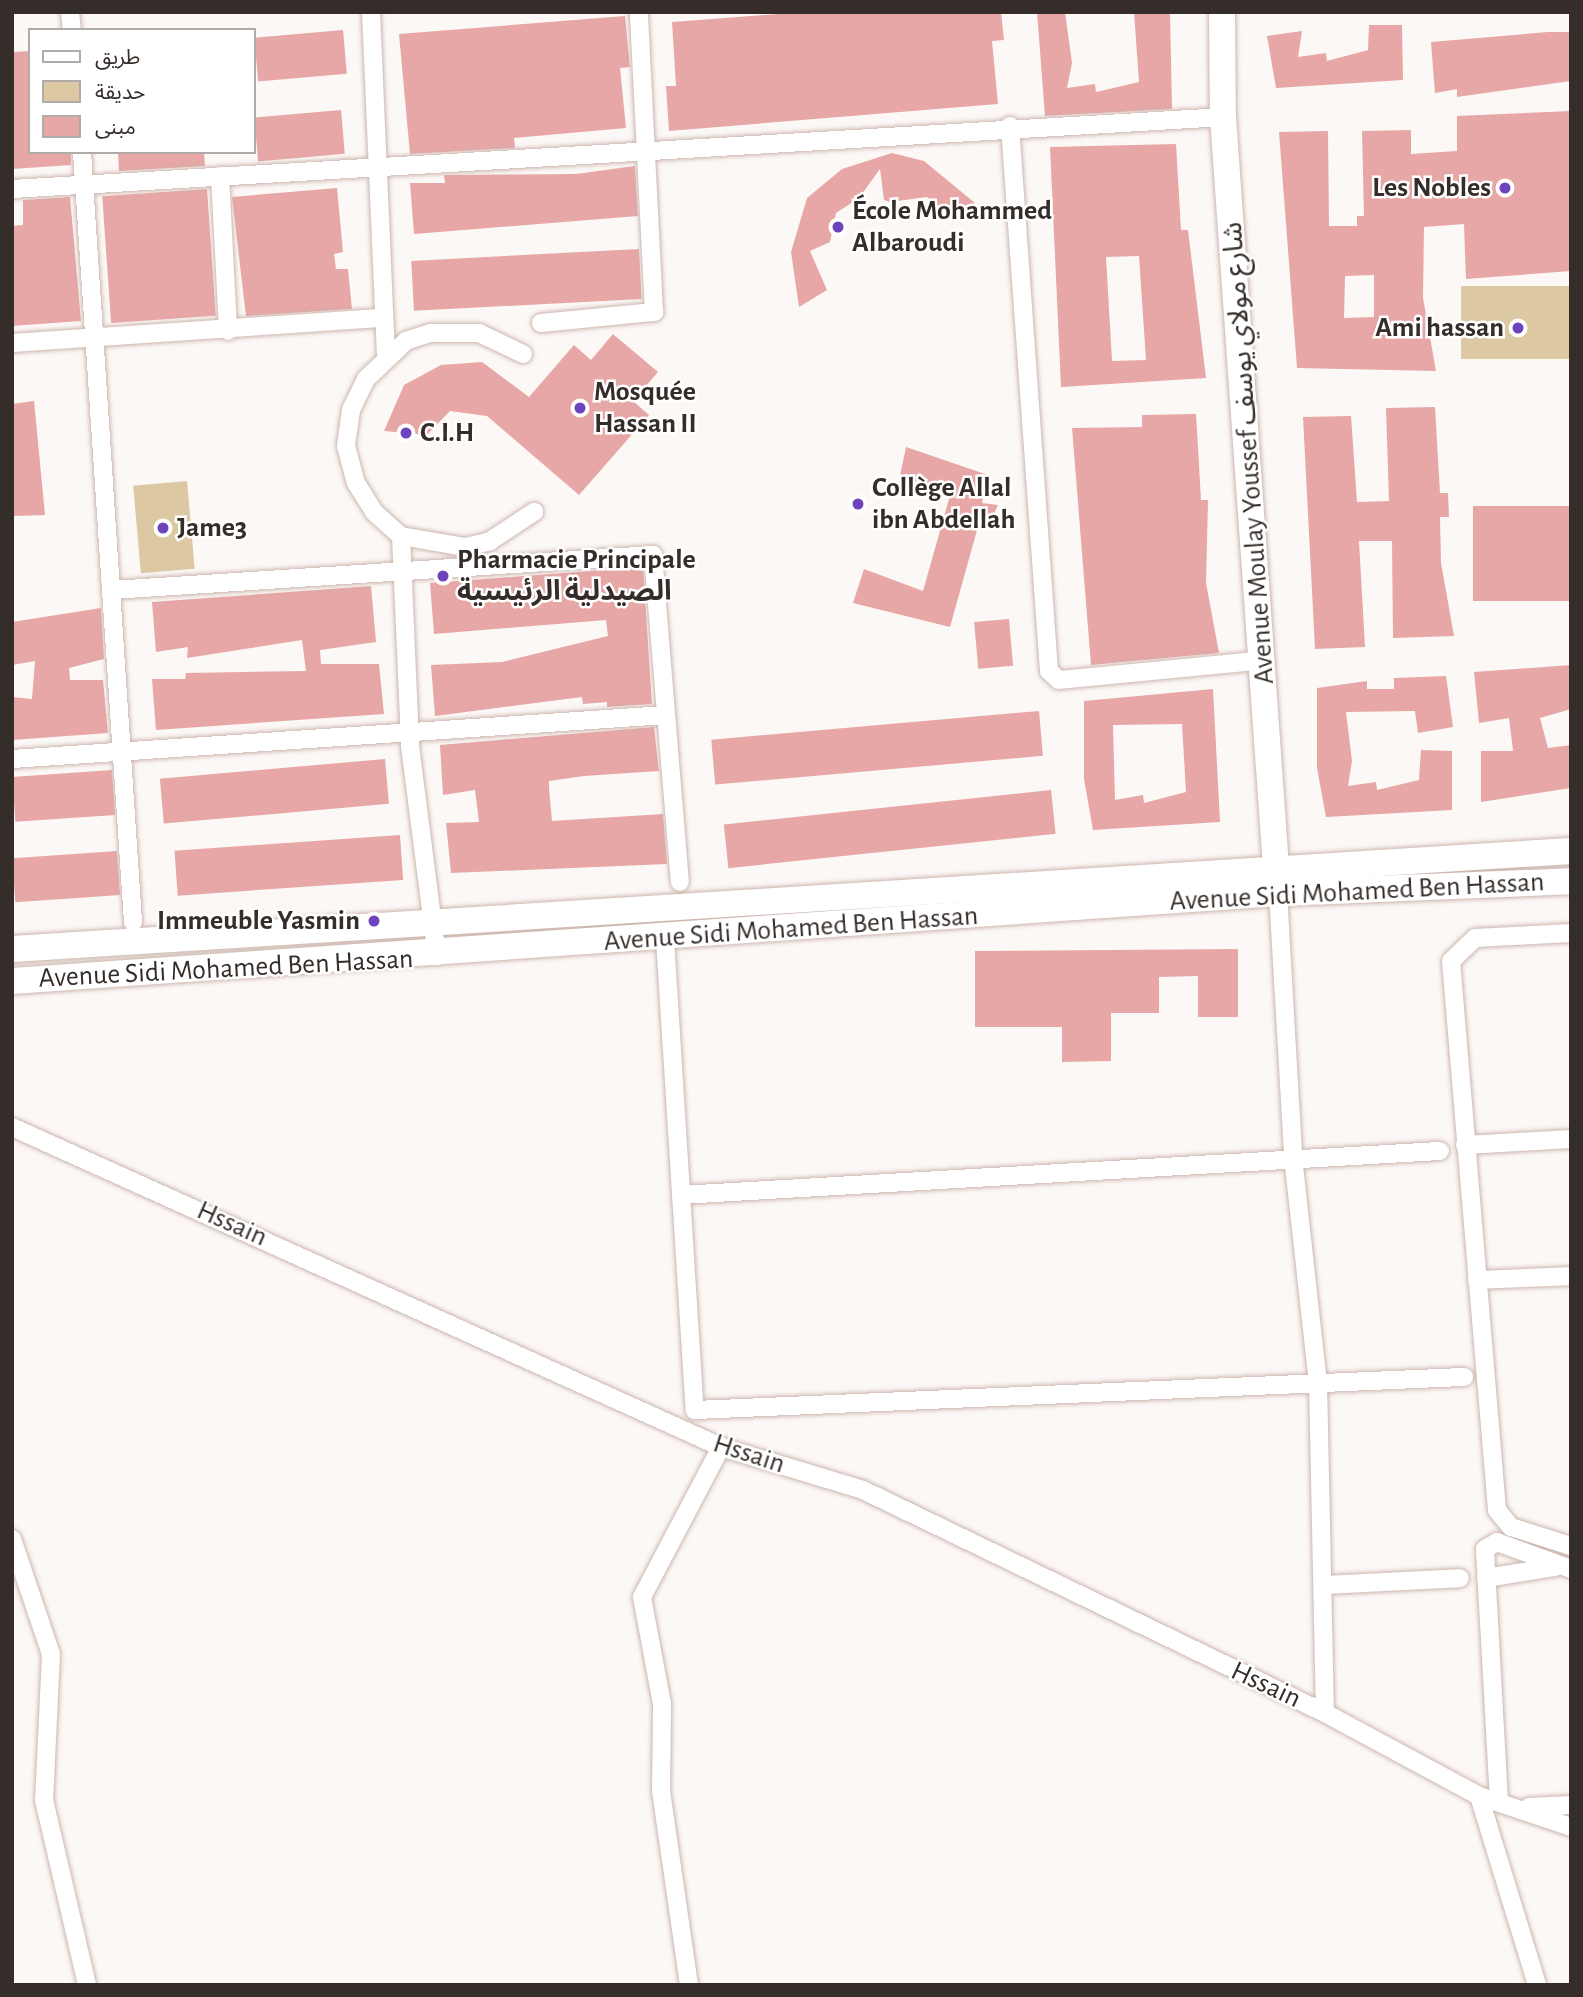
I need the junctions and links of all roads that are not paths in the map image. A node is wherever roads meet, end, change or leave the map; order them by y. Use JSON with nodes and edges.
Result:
{"nodes":[{"id":1,"x":371,"y":12,"type":"edge"},
{"id":2,"x":639,"y":12,"type":"edge"},
{"id":3,"x":1222,"y":12,"type":"edge"},
{"id":4,"x":1223,"y":117,"type":"junction"},
{"id":5,"x":1010,"y":126,"type":"junction"},
{"id":6,"x":643,"y":150,"type":"junction"},
{"id":7,"x":82,"y":154,"type":"edge"},
{"id":8,"x":377,"y":168,"type":"junction"},
{"id":9,"x":220,"y":176,"type":"junction"},
{"id":10,"x":85,"y":183,"type":"junction"},
{"id":11,"x":12,"y":189,"type":"edge"},
{"id":12,"x":383,"y":318,"type":"junction"},
{"id":13,"x":541,"y":323,"type":"dead end"},
{"id":14,"x":228,"y":331,"type":"junction"},
{"id":15,"x":95,"y":337,"type":"junction"},
{"id":16,"x":12,"y":342,"type":"edge"},
{"id":17,"x":386,"y":354,"type":"junction"},
{"id":18,"x":523,"y":354,"type":"dead end"},
{"id":19,"x":534,"y":512,"type":"dead end"},
{"id":20,"x":401,"y":536,"type":"junction"},
{"id":21,"x":401,"y":573,"type":"junction"},
{"id":22,"x":112,"y":590,"type":"junction"},
{"id":23,"x":1265,"y":660,"type":"junction"},
{"id":24,"x":665,"y":715,"type":"junction"},
{"id":25,"x":409,"y":727,"type":"junction"},
{"id":26,"x":122,"y":752,"type":"junction"},
{"id":27,"x":12,"y":759,"type":"edge"},
{"id":28,"x":1571,"y":851,"type":"edge"},
{"id":29,"x":1276,"y":866,"type":"junction"},
{"id":30,"x":1571,"y":881,"type":"edge"},
{"id":31,"x":680,"y":882,"type":"dead end"},
{"id":32,"x":1278,"y":893,"type":"junction"},
{"id":33,"x":133,"y":922,"type":"dead end"},
{"id":34,"x":434,"y":923,"type":"junction"},
{"id":35,"x":1571,"y":933,"type":"edge"},
{"id":36,"x":665,"y":939,"type":"junction"},
{"id":37,"x":12,"y":949,"type":"edge"},
{"id":38,"x":437,"y":956,"type":"junction"},
{"id":39,"x":12,"y":981,"type":"edge"},
{"id":40,"x":12,"y":1126,"type":"edge"},
{"id":41,"x":1571,"y":1139,"type":"edge"},
{"id":42,"x":1465,"y":1145,"type":"junction"},
{"id":43,"x":1440,"y":1151,"type":"dead end"},
{"id":44,"x":1293,"y":1157,"type":"junction"},
{"id":45,"x":681,"y":1195,"type":"junction"},
{"id":46,"x":1571,"y":1276,"type":"edge"},
{"id":47,"x":1477,"y":1280,"type":"junction"},
{"id":48,"x":1464,"y":1377,"type":"dead end"},
{"id":49,"x":1318,"y":1382,"type":"junction"},
{"id":50,"x":721,"y":1447,"type":"junction"},
{"id":51,"x":12,"y":1539,"type":"edge"},
{"id":52,"x":1571,"y":1546,"type":"edge"},
{"id":53,"x":1563,"y":1568,"type":"edge"},
{"id":54,"x":1460,"y":1578,"type":"dead end"},
{"id":55,"x":1486,"y":1578,"type":"junction"},
{"id":56,"x":1324,"y":1585,"type":"junction"},
{"id":57,"x":1325,"y":1713,"type":"junction"},
{"id":58,"x":1479,"y":1796,"type":"junction"},
{"id":59,"x":1499,"y":1801,"type":"junction"},
{"id":60,"x":1571,"y":1805,"type":"edge"},
{"id":61,"x":1523,"y":1807,"type":"junction"},
{"id":62,"x":1571,"y":1827,"type":"edge"},
{"id":63,"x":87,"y":1985,"type":"edge"},
{"id":64,"x":689,"y":1985,"type":"edge"},
{"id":65,"x":1537,"y":1985,"type":"edge"}],
"edges":[{"from":1,"to":8,"type":"street"},
{"from":2,"to":6,"type":"street"},
{"from":3,"to":4,"type":"street","name":"Avenue Moulay Youssef شارع مولاي يوسف"},
{"from":4,"to":5,"type":"street"},
{"from":4,"to":23,"type":"street","name":"Avenue Moulay Youssef شارع مولاي يوسف"},
{"from":5,"to":6,"type":"street"},
{"from":5,"to":23,"type":"street"},
{"from":6,"to":8,"type":"street"},
{"from":6,"to":13,"type":"street"},
{"from":7,"to":10,"type":"street"},
{"from":8,"to":9,"type":"street"},
{"from":8,"to":12,"type":"street"},
{"from":9,"to":10,"type":"street"},
{"from":9,"to":14,"type":"street"},
{"from":10,"to":11,"type":"street"},
{"from":10,"to":15,"type":"street"},
{"from":12,"to":14,"type":"street"},
{"from":12,"to":17,"type":"street"},
{"from":14,"to":15,"type":"street"},
{"from":15,"to":16,"type":"street"},
{"from":15,"to":22,"type":"street"},
{"from":17,"to":18,"type":"street"},
{"from":17,"to":20,"type":"street"},
{"from":19,"to":20,"type":"street"},
{"from":20,"to":21,"type":"street"},
{"from":21,"to":22,"type":"street"},
{"from":21,"to":24,"type":"street"},
{"from":21,"to":25,"type":"street"},
{"from":22,"to":26,"type":"street"},
{"from":23,"to":29,"type":"street","name":"Avenue Moulay Youssef شارع مولاي يوسف"},
{"from":24,"to":25,"type":"street"},
{"from":24,"to":31,"type":"street"},
{"from":25,"to":26,"type":"street"},
{"from":25,"to":34,"type":"street"},
{"from":26,"to":27,"type":"street"},
{"from":26,"to":33,"type":"street"},
{"from":28,"to":29,"type":"street","name":"Avenue Sidi Mohamed Ben Hassan"},
{"from":29,"to":32,"type":"street","name":"Avenue Moulay Youssef شارع مولاي يوسف"},
{"from":29,"to":34,"type":"street","name":"Avenue Sidi Mohamed Ben Hassan"},
{"from":30,"to":32,"type":"street","name":"Avenue Sidi Mohamed Ben Hassan"},
{"from":32,"to":36,"type":"street","name":"Avenue Sidi Mohamed Ben Hassan"},
{"from":32,"to":44,"type":"street"},
{"from":34,"to":37,"type":"street","name":"Avenue Sidi Mohamed Ben Hassan"},
{"from":34,"to":38,"type":"street"},
{"from":35,"to":42,"type":"street"},
{"from":36,"to":38,"type":"street","name":"Avenue Sidi Mohamed Ben Hassan"},
{"from":36,"to":45,"type":"street"},
{"from":38,"to":39,"type":"street","name":"Avenue Sidi Mohamed Ben Hassan"},
{"from":40,"to":50,"type":"street","name":"Hssain"},
{"from":41,"to":42,"type":"street"},
{"from":42,"to":47,"type":"street"},
{"from":43,"to":44,"type":"street"},
{"from":44,"to":45,"type":"street"},
{"from":44,"to":49,"type":"street"},
{"from":45,"to":49,"type":"street"},
{"from":46,"to":47,"type":"street"},
{"from":47,"to":52,"type":"street"},
{"from":48,"to":49,"type":"street"},
{"from":49,"to":56,"type":"street"},
{"from":50,"to":57,"type":"street","name":"Hssain"},
{"from":50,"to":64,"type":"street"},
{"from":51,"to":63,"type":"street"},
{"from":53,"to":55,"type":"street"},
{"from":53,"to":55,"type":"street"},
{"from":54,"to":56,"type":"street"},
{"from":55,"to":59,"type":"street"},
{"from":56,"to":57,"type":"street"},
{"from":57,"to":58,"type":"street","name":"Hssain"},
{"from":58,"to":59,"type":"street","name":"Hssain"},
{"from":58,"to":65,"type":"street"},
{"from":59,"to":61,"type":"street","name":"Hssain"},
{"from":60,"to":61,"type":"street"},
{"from":61,"to":62,"type":"street"}]}
